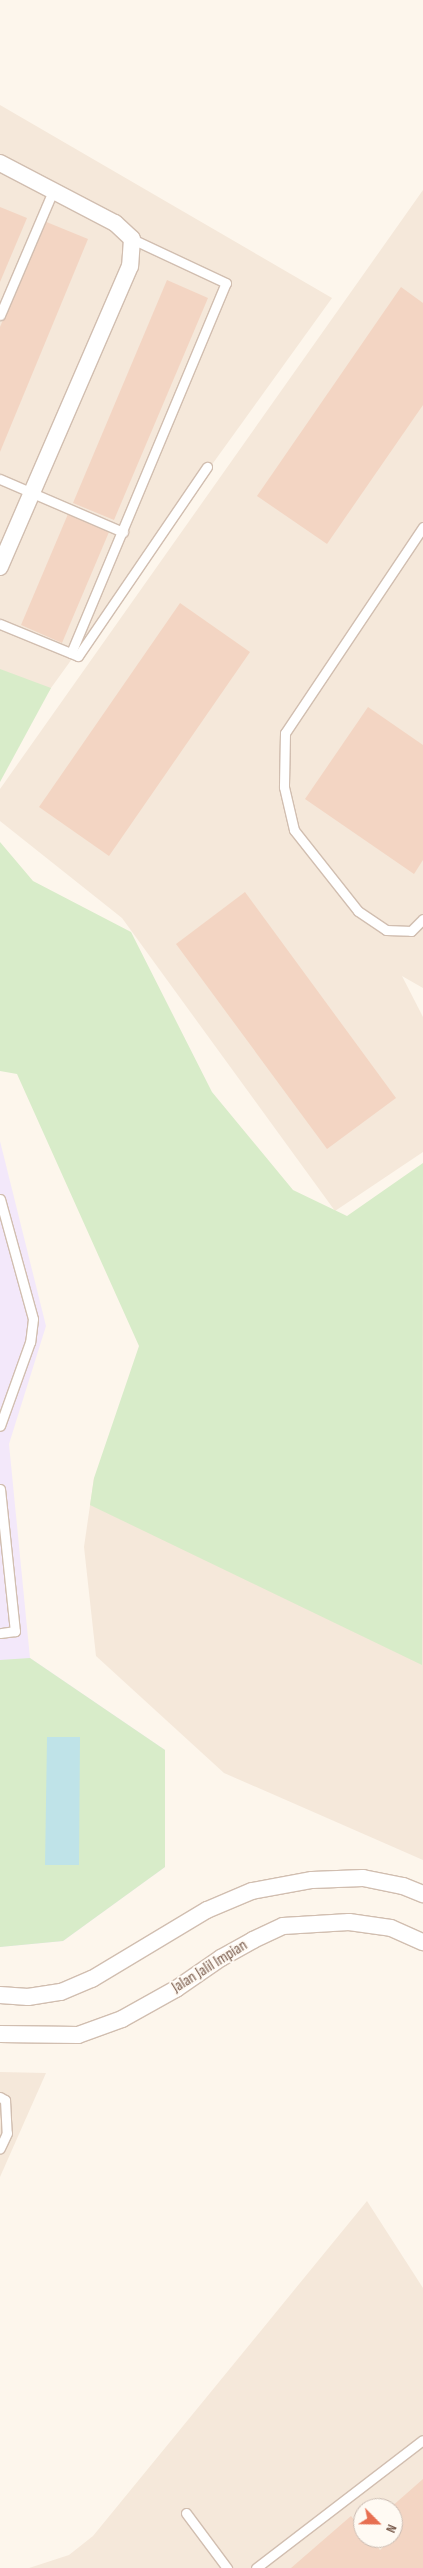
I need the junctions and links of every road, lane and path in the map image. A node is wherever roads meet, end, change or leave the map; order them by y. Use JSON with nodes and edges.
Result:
{"nodes":[{"id":1,"x":0,"y":163,"type":"edge"},
{"id":2,"x":53,"y":191,"type":"junction"},
{"id":3,"x":132,"y":239,"type":"junction"},
{"id":4,"x":0,"y":315,"type":"edge"},
{"id":5,"x":207,"y":467,"type":"dead end"},
{"id":6,"x":0,"y":479,"type":"edge"},
{"id":7,"x":33,"y":493,"type":"junction"},
{"id":8,"x":423,"y":527,"type":"edge"},
{"id":9,"x":123,"y":532,"type":"junction"},
{"id":10,"x":0,"y":567,"type":"edge"},
{"id":11,"x":0,"y":624,"type":"edge"},
{"id":12,"x":71,"y":653,"type":"junction"},
{"id":13,"x":423,"y":919,"type":"edge"},
{"id":14,"x":0,"y":1199,"type":"edge"},
{"id":15,"x":0,"y":1426,"type":"edge"},
{"id":16,"x":0,"y":1489,"type":"edge"},
{"id":17,"x":0,"y":1632,"type":"edge"},
{"id":18,"x":423,"y":1894,"type":"edge"},
{"id":19,"x":423,"y":1942,"type":"edge"},
{"id":20,"x":0,"y":1995,"type":"edge"},
{"id":21,"x":0,"y":2034,"type":"edge"},
{"id":22,"x":0,"y":2097,"type":"edge"},
{"id":23,"x":0,"y":2148,"type":"edge"},
{"id":24,"x":423,"y":2440,"type":"edge"},
{"id":25,"x":186,"y":2513,"type":"dead end"},
{"id":26,"x":227,"y":2568,"type":"edge"},
{"id":27,"x":256,"y":2568,"type":"edge"}],
"edges":[{"from":1,"to":2,"type":"street"},
{"from":2,"to":3,"type":"street"},
{"from":2,"to":4,"type":"lane"},
{"from":3,"to":7,"type":"street"},
{"from":3,"to":9,"type":"lane"},
{"from":5,"to":12,"type":"lane"},
{"from":6,"to":7,"type":"lane"},
{"from":7,"to":9,"type":"lane"},
{"from":7,"to":10,"type":"street"},
{"from":8,"to":13,"type":"lane"},
{"from":9,"to":12,"type":"lane"},
{"from":11,"to":12,"type":"lane"},
{"from":14,"to":15,"type":"lane"},
{"from":16,"to":17,"type":"lane"},
{"from":18,"to":20,"type":"street"},
{"from":19,"to":21,"type":"street","name":"Jalan Jalil Impian"},
{"from":22,"to":23,"type":"lane"},
{"from":24,"to":27,"type":"lane"},
{"from":25,"to":26,"type":"lane"}]}
